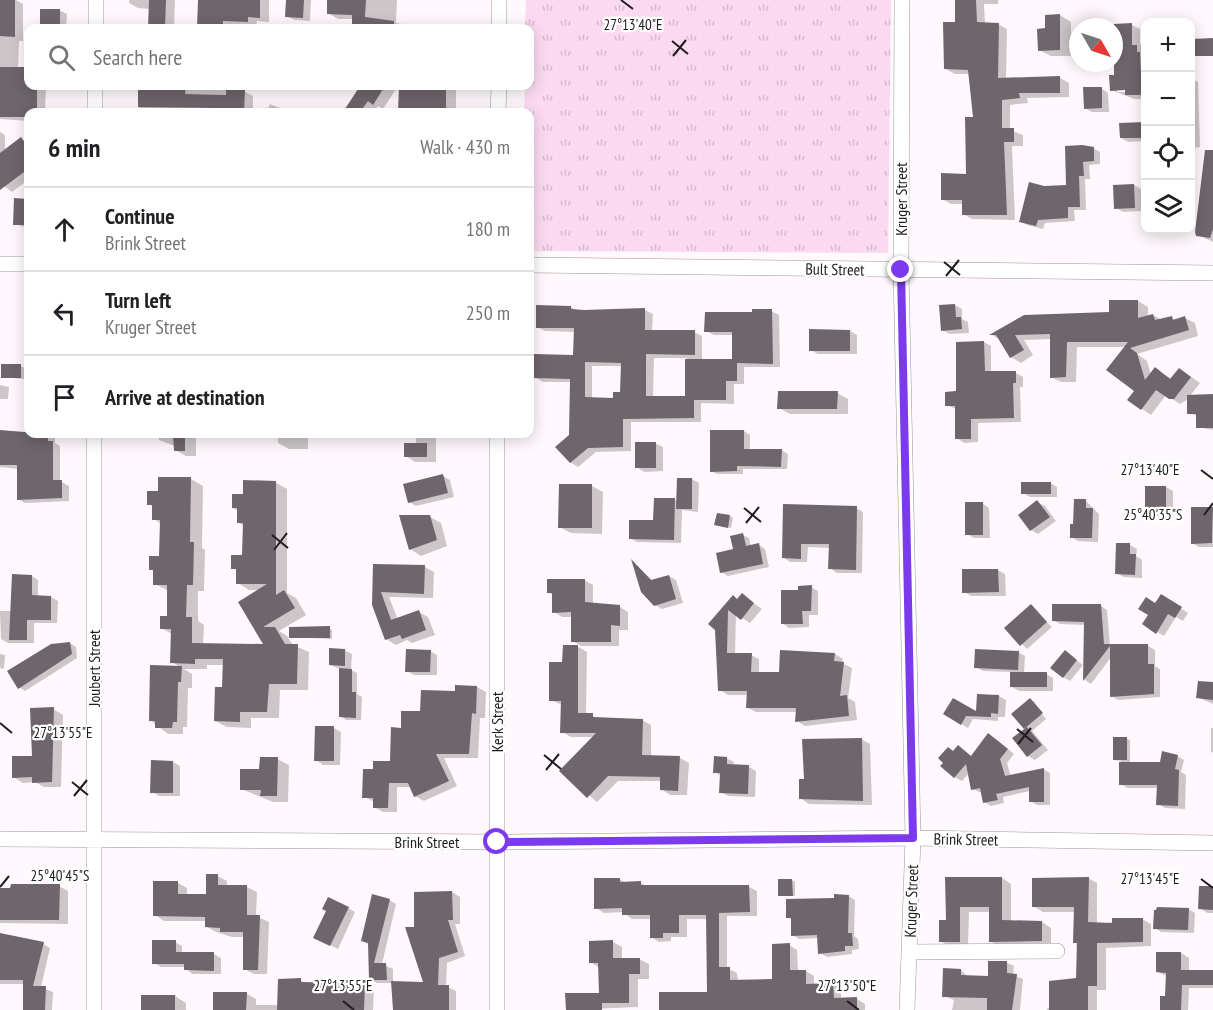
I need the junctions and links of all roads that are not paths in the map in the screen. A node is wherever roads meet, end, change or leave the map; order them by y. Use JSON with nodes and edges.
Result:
{"nodes":[{"id":1,"x":96,"y":0,"type":"edge"},
{"id":2,"x":499,"y":0,"type":"edge"},
{"id":3,"x":902,"y":0,"type":"edge"},
{"id":4,"x":96,"y":24,"type":"edge"},
{"id":5,"x":499,"y":24,"type":"edge"},
{"id":6,"x":96,"y":90,"type":"edge"},
{"id":7,"x":499,"y":90,"type":"edge"},
{"id":8,"x":95,"y":108,"type":"edge"},
{"id":9,"x":498,"y":108,"type":"edge"},
{"id":10,"x":0,"y":264,"type":"edge"},
{"id":11,"x":24,"y":264,"type":"edge"},
{"id":12,"x":534,"y":265,"type":"edge"},
{"id":13,"x":901,"y":270,"type":"junction"},
{"id":14,"x":1213,"y":273,"type":"edge"},
{"id":15,"x":94,"y":438,"type":"edge"},
{"id":16,"x":497,"y":438,"type":"edge"},
{"id":17,"x":0,"y":838,"type":"edge"},
{"id":18,"x":913,"y":838,"type":"junction"},
{"id":19,"x":94,"y":840,"type":"junction"},
{"id":20,"x":497,"y":842,"type":"junction"},
{"id":21,"x":1213,"y":843,"type":"edge"},
{"id":22,"x":1058,"y":951,"type":"dead end"},
{"id":23,"x":909,"y":952,"type":"junction"},
{"id":24,"x":94,"y":1010,"type":"edge"},
{"id":25,"x":497,"y":1010,"type":"edge"},
{"id":26,"x":907,"y":1010,"type":"edge"}],
"edges":[{"from":1,"to":4,"type":"street"},
{"from":2,"to":5,"type":"street"},
{"from":3,"to":13,"type":"street","name":"Kruger Street"},
{"from":6,"to":8,"type":"street"},
{"from":7,"to":9,"type":"street"},
{"from":10,"to":11,"type":"street"},
{"from":12,"to":13,"type":"street","name":"Bult Street"},
{"from":13,"to":14,"type":"street","name":"Bult Street"},
{"from":13,"to":18,"type":"street","name":"Kruger Street"},
{"from":15,"to":19,"type":"street","name":"Joubert Street"},
{"from":16,"to":20,"type":"street","name":"Kerk Street"},
{"from":17,"to":19,"type":"street","name":"Brink Street"},
{"from":18,"to":20,"type":"street","name":"Brink Street"},
{"from":18,"to":21,"type":"street","name":"Brink Street"},
{"from":18,"to":23,"type":"street","name":"Kruger Street"},
{"from":19,"to":20,"type":"street","name":"Brink Street"},
{"from":19,"to":24,"type":"street","name":"Joubert Street"},
{"from":20,"to":25,"type":"street","name":"Kerk Street"},
{"from":22,"to":23,"type":"street"},
{"from":23,"to":26,"type":"street","name":"Kruger Street"}]}
